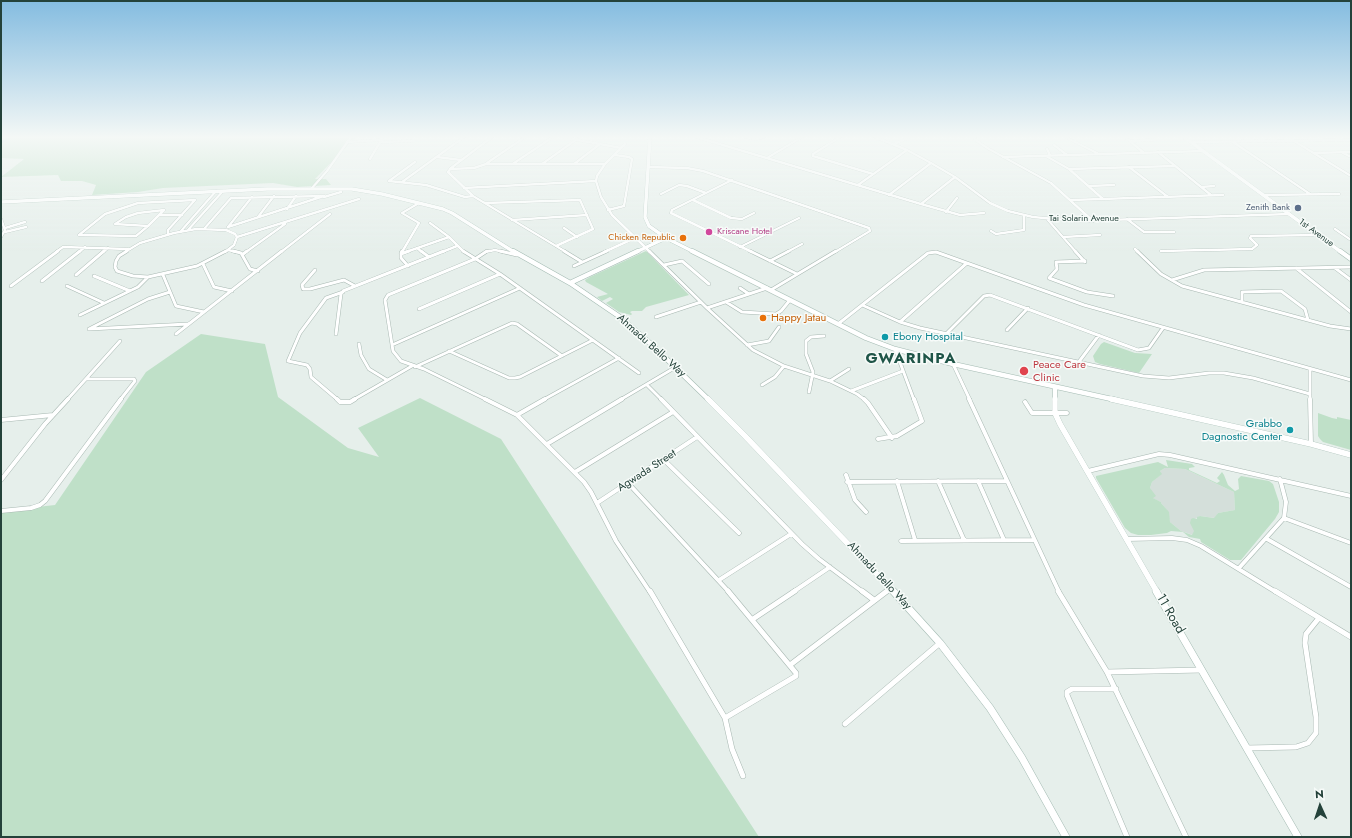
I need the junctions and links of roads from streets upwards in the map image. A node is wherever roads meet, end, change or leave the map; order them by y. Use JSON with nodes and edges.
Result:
{"nodes":[{"id":1,"x":322,"y":176,"type":"edge"},
{"id":2,"x":396,"y":176,"type":"edge"},
{"id":3,"x":410,"y":176,"type":"edge"},
{"id":4,"x":451,"y":176,"type":"edge"},
{"id":5,"x":597,"y":176,"type":"edge"},
{"id":6,"x":629,"y":176,"type":"edge"},
{"id":7,"x":647,"y":176,"type":"edge"},
{"id":8,"x":719,"y":176,"type":"edge"},
{"id":9,"x":828,"y":176,"type":"edge"},
{"id":10,"x":870,"y":176,"type":"edge"},
{"id":11,"x":914,"y":176,"type":"edge"},
{"id":12,"x":1038,"y":176,"type":"edge"},
{"id":13,"x":1077,"y":176,"type":"edge"},
{"id":14,"x":1141,"y":176,"type":"edge"},
{"id":15,"x":1187,"y":176,"type":"edge"},
{"id":16,"x":1238,"y":176,"type":"edge"},
{"id":17,"x":1283,"y":176,"type":"edge"},
{"id":18,"x":955,"y":177,"type":"joint"},
{"id":19,"x":732,"y":180,"type":"junction"},
{"id":20,"x":596,"y":181,"type":"junction"},
{"id":21,"x":402,"y":182,"type":"junction"},
{"id":22,"x":858,"y":185,"type":"junction"},
{"id":23,"x":1114,"y":185,"type":"dead end"},
{"id":24,"x":1089,"y":186,"type":"junction"},
{"id":25,"x":1214,"y":186,"type":"dead end"},
{"id":26,"x":1201,"y":187,"type":"junction"},
{"id":27,"x":312,"y":188,"type":"junction"},
{"id":28,"x":464,"y":188,"type":"junction"},
{"id":29,"x":216,"y":191,"type":"junction"},
{"id":30,"x":223,"y":191,"type":"junction"},
{"id":31,"x":341,"y":192,"type":"dead end"},
{"id":32,"x":706,"y":193,"type":"junction"},
{"id":33,"x":661,"y":194,"type":"dead end"},
{"id":34,"x":1310,"y":194,"type":"junction"},
{"id":35,"x":1339,"y":194,"type":"dead end"},
{"id":36,"x":889,"y":195,"type":"junction"},
{"id":37,"x":1212,"y":195,"type":"junction"},
{"id":38,"x":1223,"y":195,"type":"dead end"},
{"id":39,"x":1264,"y":195,"type":"junction"},
{"id":40,"x":274,"y":196,"type":"junction"},
{"id":41,"x":296,"y":196,"type":"junction"},
{"id":42,"x":473,"y":196,"type":"junction"},
{"id":43,"x":211,"y":197,"type":"junction"},
{"id":44,"x":218,"y":197,"type":"junction"},
{"id":45,"x":252,"y":197,"type":"junction"},
{"id":46,"x":324,"y":197,"type":"junction"},
{"id":47,"x":1168,"y":197,"type":"junction"},
{"id":48,"x":957,"y":198,"type":"dead end"},
{"id":49,"x":359,"y":199,"type":"dead end"},
{"id":50,"x":1103,"y":199,"type":"junction"},
{"id":51,"x":693,"y":200,"type":"junction"},
{"id":52,"x":1071,"y":200,"type":"junction"},
{"id":53,"x":1,"y":202,"type":"edge"},
{"id":54,"x":419,"y":203,"type":"junction"},
{"id":55,"x":484,"y":203,"type":"junction"},
{"id":56,"x":921,"y":204,"type":"junction"},
{"id":57,"x":287,"y":209,"type":"junction"},
{"id":58,"x":608,"y":210,"type":"junction"},
{"id":59,"x":946,"y":212,"type":"junction"},
{"id":60,"x":754,"y":213,"type":"dead end"},
{"id":61,"x":984,"y":213,"type":"dead end"},
{"id":62,"x":330,"y":214,"type":"dead end"},
{"id":63,"x":1290,"y":214,"type":"junction"},
{"id":64,"x":159,"y":215,"type":"junction"},
{"id":65,"x":182,"y":215,"type":"junction"},
{"id":66,"x":587,"y":215,"type":"junction"},
{"id":67,"x":1024,"y":216,"type":"junction"},
{"id":68,"x":258,"y":218,"type":"junction"},
{"id":69,"x":798,"y":218,"type":"dead end"},
{"id":70,"x":1,"y":219,"type":"edge"},
{"id":71,"x":1127,"y":219,"type":"junction"},
{"id":72,"x":512,"y":220,"type":"junction"},
{"id":73,"x":1048,"y":220,"type":"junction"},
{"id":74,"x":288,"y":221,"type":"junction"},
{"id":75,"x":1093,"y":221,"type":"junction"},
{"id":76,"x":25,"y":222,"type":"dead end"},
{"id":77,"x":430,"y":223,"type":"dead end"},
{"id":78,"x":148,"y":226,"type":"junction"},
{"id":79,"x":26,"y":227,"type":"dead end"},
{"id":80,"x":5,"y":228,"type":"junction"},
{"id":81,"x":227,"y":228,"type":"junction"},
{"id":82,"x":564,"y":228,"type":"dead end"},
{"id":83,"x":204,"y":229,"type":"junction"},
{"id":84,"x":1335,"y":229,"type":"dead end"},
{"id":85,"x":188,"y":230,"type":"junction"},
{"id":86,"x":181,"y":231,"type":"junction"},
{"id":87,"x":991,"y":231,"type":"dead end"},
{"id":88,"x":5,"y":232,"type":"junction"},
{"id":89,"x":1174,"y":232,"type":"dead end"},
{"id":90,"x":168,"y":234,"type":"junction"},
{"id":91,"x":1319,"y":235,"type":"junction"},
{"id":92,"x":1100,"y":236,"type":"dead end"},
{"id":93,"x":1,"y":237,"type":"edge"},
{"id":94,"x":237,"y":237,"type":"junction"},
{"id":95,"x":449,"y":237,"type":"junction"},
{"id":96,"x":577,"y":237,"type":"junction"},
{"id":97,"x":1063,"y":237,"type":"junction"},
{"id":98,"x":635,"y":238,"type":"junction"},
{"id":99,"x":666,"y":238,"type":"junction"},
{"id":100,"x":1351,"y":240,"type":"edge"},
{"id":101,"x":802,"y":244,"type":"dead end"},
{"id":102,"x":457,"y":246,"type":"junction"},
{"id":103,"x":556,"y":246,"type":"junction"},
{"id":104,"x":646,"y":247,"type":"junction"},
{"id":105,"x":740,"y":247,"type":"junction"},
{"id":106,"x":85,"y":248,"type":"junction"},
{"id":107,"x":108,"y":248,"type":"junction"},
{"id":108,"x":417,"y":248,"type":"junction"},
{"id":109,"x":130,"y":249,"type":"junction"},
{"id":110,"x":1135,"y":249,"type":"dead end"},
{"id":111,"x":228,"y":250,"type":"junction"},
{"id":112,"x":1161,"y":251,"type":"dead end"},
{"id":113,"x":401,"y":254,"type":"junction"},
{"id":114,"x":242,"y":255,"type":"junction"},
{"id":115,"x":519,"y":255,"type":"junction"},
{"id":116,"x":429,"y":257,"type":"junction"},
{"id":117,"x":475,"y":259,"type":"junction"},
{"id":118,"x":1351,"y":259,"type":"edge"},
{"id":119,"x":770,"y":261,"type":"junction"},
{"id":120,"x":582,"y":262,"type":"junction"},
{"id":121,"x":967,"y":263,"type":"junction"},
{"id":122,"x":203,"y":264,"type":"junction"},
{"id":123,"x":664,"y":265,"type":"junction"},
{"id":124,"x":408,"y":266,"type":"junction"},
{"id":125,"x":574,"y":266,"type":"dead end"},
{"id":126,"x":1296,"y":268,"type":"junction"},
{"id":127,"x":1335,"y":268,"type":"junction"},
{"id":128,"x":1351,"y":268,"type":"edge"},
{"id":129,"x":315,"y":270,"type":"dead end"},
{"id":130,"x":258,"y":271,"type":"junction"},
{"id":131,"x":500,"y":274,"type":"junction"},
{"id":132,"x":797,"y":274,"type":"junction"},
{"id":133,"x":76,"y":275,"type":"dead end"},
{"id":134,"x":163,"y":275,"type":"junction"},
{"id":135,"x":94,"y":276,"type":"dead end"},
{"id":136,"x":148,"y":276,"type":"junction"},
{"id":137,"x":1171,"y":280,"type":"junction"},
{"id":138,"x":1351,"y":280,"type":"edge"},
{"id":139,"x":42,"y":282,"type":"dead end"},
{"id":140,"x":570,"y":283,"type":"junction"},
{"id":141,"x":709,"y":284,"type":"dead end"},
{"id":142,"x":11,"y":286,"type":"dead end"},
{"id":143,"x":67,"y":286,"type":"dead end"},
{"id":144,"x":356,"y":286,"type":"junction"},
{"id":145,"x":520,"y":288,"type":"junction"},
{"id":146,"x":740,"y":288,"type":"dead end"},
{"id":147,"x":769,"y":289,"type":"junction"},
{"id":148,"x":130,"y":290,"type":"junction"},
{"id":149,"x":232,"y":291,"type":"junction"},
{"id":150,"x":170,"y":292,"type":"junction"},
{"id":151,"x":343,"y":292,"type":"junction"},
{"id":152,"x":750,"y":294,"type":"junction"},
{"id":153,"x":1112,"y":296,"type":"dead end"},
{"id":154,"x":790,"y":300,"type":"junction"},
{"id":155,"x":701,"y":302,"type":"junction"},
{"id":156,"x":726,"y":302,"type":"junction"},
{"id":157,"x":1242,"y":302,"type":"junction"},
{"id":158,"x":104,"y":303,"type":"junction"},
{"id":159,"x":862,"y":305,"type":"junction"},
{"id":160,"x":707,"y":308,"type":"junction"},
{"id":161,"x":1028,"y":308,"type":"junction"},
{"id":162,"x":419,"y":310,"type":"dead end"},
{"id":163,"x":204,"y":312,"type":"junction"},
{"id":164,"x":1351,"y":312,"type":"edge"},
{"id":165,"x":776,"y":314,"type":"junction"},
{"id":166,"x":80,"y":315,"type":"dead end"},
{"id":167,"x":656,"y":317,"type":"dead end"},
{"id":168,"x":784,"y":319,"type":"dead end"},
{"id":169,"x":1308,"y":320,"type":"junction"},
{"id":170,"x":900,"y":322,"type":"junction"},
{"id":171,"x":189,"y":324,"type":"junction"},
{"id":172,"x":838,"y":324,"type":"junction"},
{"id":173,"x":779,"y":327,"type":"dead end"},
{"id":174,"x":1163,"y":328,"type":"junction"},
{"id":175,"x":1351,"y":329,"type":"edge"},
{"id":176,"x":1006,"y":330,"type":"dead end"},
{"id":177,"x":176,"y":334,"type":"dead end"},
{"id":178,"x":336,"y":334,"type":"dead end"},
{"id":179,"x":946,"y":334,"type":"junction"},
{"id":180,"x":1099,"y":335,"type":"junction"},
{"id":181,"x":824,"y":336,"type":"dead end"},
{"id":182,"x":593,"y":340,"type":"junction"},
{"id":183,"x":120,"y":341,"type":"dead end"},
{"id":184,"x":359,"y":344,"type":"dead end"},
{"id":185,"x":392,"y":345,"type":"junction"},
{"id":186,"x":747,"y":345,"type":"junction"},
{"id":187,"x":895,"y":349,"type":"junction"},
{"id":188,"x":449,"y":351,"type":"junction"},
{"id":189,"x":562,"y":356,"type":"junction"},
{"id":190,"x":619,"y":358,"type":"junction"},
{"id":191,"x":1078,"y":363,"type":"junction"},
{"id":192,"x":953,"y":364,"type":"junction"},
{"id":193,"x":414,"y":366,"type":"junction"},
{"id":194,"x":784,"y":366,"type":"junction"},
{"id":195,"x":676,"y":367,"type":"junction"},
{"id":196,"x":849,"y":369,"type":"dead end"},
{"id":197,"x":1310,"y":369,"type":"junction"},
{"id":198,"x":904,"y":371,"type":"junction"},
{"id":199,"x":639,"y":373,"type":"dead end"},
{"id":200,"x":813,"y":376,"type":"junction"},
{"id":201,"x":86,"y":379,"type":"junction"},
{"id":202,"x":387,"y":380,"type":"junction"},
{"id":203,"x":1351,"y":380,"type":"edge"},
{"id":204,"x":830,"y":381,"type":"junction"},
{"id":205,"x":647,"y":385,"type":"junction"},
{"id":206,"x":762,"y":385,"type":"dead end"},
{"id":207,"x":1055,"y":387,"type":"junction"},
{"id":208,"x":851,"y":391,"type":"junction"},
{"id":209,"x":809,"y":392,"type":"dead end"},
{"id":210,"x":1310,"y":394,"type":"junction"},
{"id":211,"x":1025,"y":402,"type":"dead end"},
{"id":212,"x":672,"y":412,"type":"junction"},
{"id":213,"x":1055,"y":413,"type":"junction"},
{"id":214,"x":1067,"y":413,"type":"dead end"},
{"id":215,"x":54,"y":415,"type":"junction"},
{"id":216,"x":517,"y":415,"type":"junction"},
{"id":217,"x":1,"y":420,"type":"edge"},
{"id":218,"x":697,"y":438,"type":"junction"},
{"id":219,"x":892,"y":438,"type":"junction"},
{"id":220,"x":878,"y":439,"type":"dead end"},
{"id":221,"x":547,"y":444,"type":"junction"},
{"id":222,"x":1311,"y":444,"type":"junction"},
{"id":223,"x":1351,"y":455,"type":"edge"},
{"id":224,"x":664,"y":460,"type":"junction"},
{"id":225,"x":1088,"y":471,"type":"junction"},
{"id":226,"x":575,"y":472,"type":"junction"},
{"id":227,"x":846,"y":475,"type":"dead end"},
{"id":228,"x":1280,"y":479,"type":"junction"},
{"id":229,"x":1,"y":480,"type":"edge"},
{"id":230,"x":897,"y":481,"type":"junction"},
{"id":231,"x":938,"y":481,"type":"junction"},
{"id":232,"x":978,"y":481,"type":"junction"},
{"id":233,"x":1006,"y":481,"type":"junction"},
{"id":234,"x":847,"y":482,"type":"junction"},
{"id":235,"x":628,"y":483,"type":"junction"},
{"id":236,"x":1351,"y":496,"type":"edge"},
{"id":237,"x":597,"y":503,"type":"junction"},
{"id":238,"x":1,"y":511,"type":"edge"},
{"id":239,"x":866,"y":512,"type":"dead end"},
{"id":240,"x":1284,"y":518,"type":"junction"},
{"id":241,"x":739,"y":533,"type":"dead end"},
{"id":242,"x":791,"y":534,"type":"junction"},
{"id":243,"x":1267,"y":538,"type":"junction"},
{"id":244,"x":1127,"y":539,"type":"junction"},
{"id":245,"x":915,"y":540,"type":"junction"},
{"id":246,"x":964,"y":540,"type":"junction"},
{"id":247,"x":1004,"y":540,"type":"junction"},
{"id":248,"x":1033,"y":540,"type":"junction"},
{"id":249,"x":901,"y":541,"type":"dead end"},
{"id":250,"x":1351,"y":543,"type":"edge"},
{"id":251,"x":830,"y":568,"type":"junction"},
{"id":252,"x":1239,"y":568,"type":"junction"},
{"id":253,"x":719,"y":580,"type":"junction"},
{"id":254,"x":891,"y":588,"type":"junction"},
{"id":255,"x":1351,"y":588,"type":"edge"},
{"id":256,"x":874,"y":600,"type":"junction"},
{"id":257,"x":1319,"y":618,"type":"junction"},
{"id":258,"x":753,"y":620,"type":"junction"},
{"id":259,"x":1351,"y":637,"type":"edge"},
{"id":260,"x":940,"y":643,"type":"junction"},
{"id":261,"x":790,"y":665,"type":"junction"},
{"id":262,"x":1203,"y":670,"type":"junction"},
{"id":263,"x":1107,"y":672,"type":"junction"},
{"id":264,"x":1116,"y":689,"type":"junction"},
{"id":265,"x":725,"y":718,"type":"junction"},
{"id":266,"x":845,"y":724,"type":"dead end"},
{"id":267,"x":1247,"y":748,"type":"junction"},
{"id":268,"x":743,"y":776,"type":"dead end"},
{"id":269,"x":1066,"y":837,"type":"edge"},
{"id":270,"x":1127,"y":837,"type":"edge"},
{"id":271,"x":1186,"y":837,"type":"edge"},
{"id":272,"x":1298,"y":837,"type":"edge"}],
"edges":[{"from":1,"to":27,"type":"street"},
{"from":2,"to":21,"type":"street"},
{"from":3,"to":21,"type":"street"},
{"from":4,"to":28,"type":"street"},
{"from":5,"to":20,"type":"street"},
{"from":6,"to":58,"type":"street"},
{"from":7,"to":99,"type":"street"},
{"from":8,"to":19,"type":"street"},
{"from":9,"to":22,"type":"street"},
{"from":10,"to":22,"type":"street"},
{"from":11,"to":36,"type":"street"},
{"from":12,"to":52,"type":"street"},
{"from":13,"to":24,"type":"street"},
{"from":14,"to":47,"type":"street"},
{"from":15,"to":26,"type":"street"},
{"from":16,"to":39,"type":"street","name":"1st Avenue"},
{"from":17,"to":34,"type":"street"},
{"from":18,"to":56,"type":"street"},
{"from":18,"to":67,"type":"street","name":"Tai Solarin Avenue"},
{"from":19,"to":32,"type":"street"},
{"from":19,"to":132,"type":"street"},
{"from":20,"to":28,"type":"street"},
{"from":20,"to":58,"type":"street"},
{"from":21,"to":42,"type":"street"},
{"from":22,"to":36,"type":"street"},
{"from":23,"to":24,"type":"street"},
{"from":24,"to":50,"type":"street"},
{"from":25,"to":26,"type":"street"},
{"from":26,"to":37,"type":"street"},
{"from":27,"to":30,"type":"street","name":"Ahmadu Bello Way"},
{"from":27,"to":54,"type":"street","name":"Ahmadu Bello Way"},
{"from":28,"to":42,"type":"street"},
{"from":29,"to":30,"type":"street","name":"Ahmadu Bello Way"},
{"from":29,"to":43,"type":"street"},
{"from":29,"to":53,"type":"street","name":"Ahmadu Bello Way"},
{"from":30,"to":44,"type":"street"},
{"from":31,"to":46,"type":"street"},
{"from":32,"to":33,"type":"street"},
{"from":32,"to":51,"type":"street"},
{"from":34,"to":35,"type":"street"},
{"from":34,"to":39,"type":"street"},
{"from":36,"to":56,"type":"street"},
{"from":37,"to":38,"type":"street"},
{"from":37,"to":47,"type":"street"},
{"from":39,"to":63,"type":"street","name":"1st Avenue"},
{"from":40,"to":41,"type":"street"},
{"from":40,"to":45,"type":"street"},
{"from":40,"to":68,"type":"street"},
{"from":41,"to":46,"type":"street"},
{"from":41,"to":57,"type":"street"},
{"from":42,"to":55,"type":"street"},
{"from":43,"to":44,"type":"street"},
{"from":43,"to":86,"type":"street"},
{"from":44,"to":85,"type":"street"},
{"from":45,"to":81,"type":"street"},
{"from":45,"to":83,"type":"street"},
{"from":46,"to":57,"type":"street"},
{"from":47,"to":50,"type":"street"},
{"from":48,"to":59,"type":"street"},
{"from":49,"to":74,"type":"street"},
{"from":50,"to":52,"type":"street"},
{"from":51,"to":60,"type":"street"},
{"from":51,"to":105,"type":"street"},
{"from":52,"to":75,"type":"street"},
{"from":54,"to":113,"type":"street"},
{"from":54,"to":115,"type":"street","name":"Ahmadu Bello Way"},
{"from":55,"to":66,"type":"street"},
{"from":55,"to":72,"type":"street"},
{"from":56,"to":59,"type":"street"},
{"from":57,"to":68,"type":"street"},
{"from":58,"to":98,"type":"street"},
{"from":59,"to":61,"type":"street"},
{"from":62,"to":130,"type":"street"},
{"from":63,"to":71,"type":"street","name":"Tai Solarin Avenue"},
{"from":63,"to":91,"type":"street","name":"1st Avenue"},
{"from":64,"to":65,"type":"street"},
{"from":64,"to":78,"type":"street"},
{"from":64,"to":78,"type":"street"},
{"from":65,"to":78,"type":"street"},
{"from":65,"to":90,"type":"street"},
{"from":66,"to":72,"type":"street"},
{"from":66,"to":96,"type":"street"},
{"from":67,"to":73,"type":"street","name":"Tai Solarin Avenue"},
{"from":67,"to":87,"type":"street"},
{"from":68,"to":81,"type":"street"},
{"from":69,"to":105,"type":"street"},
{"from":70,"to":80,"type":"street"},
{"from":71,"to":75,"type":"street","name":"Tai Solarin Avenue"},
{"from":71,"to":89,"type":"street"},
{"from":72,"to":103,"type":"street"},
{"from":73,"to":75,"type":"street","name":"Tai Solarin Avenue"},
{"from":73,"to":97,"type":"street"},
{"from":74,"to":94,"type":"street"},
{"from":74,"to":114,"type":"street"},
{"from":76,"to":80,"type":"street"},
{"from":77,"to":95,"type":"street"},
{"from":79,"to":88,"type":"street"},
{"from":80,"to":88,"type":"street"},
{"from":81,"to":83,"type":"street"},
{"from":81,"to":94,"type":"street"},
{"from":82,"to":96,"type":"street"},
{"from":83,"to":85,"type":"street"},
{"from":84,"to":100,"type":"street"},
{"from":85,"to":86,"type":"street"},
{"from":86,"to":90,"type":"street"},
{"from":88,"to":93,"type":"street"},
{"from":90,"to":109,"type":"street"},
{"from":91,"to":112,"type":"street"},
{"from":91,"to":118,"type":"street","name":"1st Avenue"},
{"from":92,"to":97,"type":"street"},
{"from":94,"to":111,"type":"street"},
{"from":95,"to":102,"type":"street"},
{"from":95,"to":108,"type":"street"},
{"from":96,"to":103,"type":"street"},
{"from":97,"to":153,"type":"street"},
{"from":98,"to":104,"type":"street"},
{"from":98,"to":120,"type":"street"},
{"from":99,"to":104,"type":"street"},
{"from":99,"to":147,"type":"street"},
{"from":101,"to":119,"type":"street"},
{"from":102,"to":116,"type":"street"},
{"from":102,"to":117,"type":"street"},
{"from":103,"to":120,"type":"street"},
{"from":104,"to":123,"type":"street"},
{"from":104,"to":140,"type":"street"},
{"from":105,"to":119,"type":"street"},
{"from":106,"to":107,"type":"street"},
{"from":106,"to":139,"type":"street"},
{"from":106,"to":142,"type":"street"},
{"from":107,"to":109,"type":"street"},
{"from":107,"to":133,"type":"street"},
{"from":108,"to":113,"type":"street"},
{"from":108,"to":116,"type":"street"},
{"from":109,"to":136,"type":"street"},
{"from":110,"to":137,"type":"street"},
{"from":111,"to":114,"type":"street"},
{"from":111,"to":122,"type":"street"},
{"from":113,"to":124,"type":"street"},
{"from":114,"to":130,"type":"street"},
{"from":115,"to":117,"type":"street"},
{"from":115,"to":140,"type":"street","name":"Ahmadu Bello Way"},
{"from":116,"to":124,"type":"street"},
{"from":117,"to":131,"type":"street"},
{"from":117,"to":185,"type":"street"},
{"from":119,"to":132,"type":"street"},
{"from":120,"to":125,"type":"street"},
{"from":121,"to":159,"type":"street"},
{"from":121,"to":170,"type":"street"},
{"from":121,"to":174,"type":"street"},
{"from":122,"to":134,"type":"street"},
{"from":122,"to":149,"type":"street"},
{"from":123,"to":141,"type":"street"},
{"from":123,"to":155,"type":"street"},
{"from":124,"to":144,"type":"street"},
{"from":126,"to":127,"type":"street"},
{"from":126,"to":137,"type":"street"},
{"from":126,"to":164,"type":"street"},
{"from":127,"to":128,"type":"street"},
{"from":127,"to":138,"type":"street"},
{"from":129,"to":144,"type":"street"},
{"from":130,"to":149,"type":"street"},
{"from":131,"to":145,"type":"street"},
{"from":131,"to":162,"type":"street"},
{"from":132,"to":147,"type":"street"},
{"from":134,"to":136,"type":"street"},
{"from":134,"to":150,"type":"street"},
{"from":135,"to":148,"type":"street"},
{"from":136,"to":148,"type":"street"},
{"from":137,"to":157,"type":"street"},
{"from":140,"to":195,"type":"street","name":"Ahmadu Bello Way"},
{"from":143,"to":158,"type":"street"},
{"from":144,"to":151,"type":"street"},
{"from":145,"to":182,"type":"street"},
{"from":145,"to":185,"type":"street"},
{"from":146,"to":152,"type":"street"},
{"from":147,"to":152,"type":"street"},
{"from":147,"to":154,"type":"street"},
{"from":148,"to":158,"type":"street"},
{"from":149,"to":163,"type":"street"},
{"from":150,"to":163,"type":"street"},
{"from":150,"to":171,"type":"street"},
{"from":151,"to":178,"type":"street"},
{"from":151,"to":202,"type":"street"},
{"from":152,"to":156,"type":"street"},
{"from":154,"to":165,"type":"street"},
{"from":154,"to":172,"type":"street"},
{"from":155,"to":160,"type":"street"},
{"from":155,"to":167,"type":"street"},
{"from":156,"to":160,"type":"street"},
{"from":156,"to":165,"type":"street"},
{"from":157,"to":169,"type":"street"},
{"from":157,"to":169,"type":"street"},
{"from":158,"to":166,"type":"street"},
{"from":159,"to":170,"type":"street"},
{"from":159,"to":172,"type":"street"},
{"from":160,"to":186,"type":"street"},
{"from":161,"to":176,"type":"street"},
{"from":161,"to":179,"type":"street"},
{"from":161,"to":180,"type":"street"},
{"from":163,"to":171,"type":"street"},
{"from":165,"to":168,"type":"street"},
{"from":169,"to":175,"type":"street"},
{"from":170,"to":179,"type":"street"},
{"from":171,"to":177,"type":"street"},
{"from":172,"to":187,"type":"street"},
{"from":173,"to":186,"type":"street"},
{"from":174,"to":180,"type":"street"},
{"from":174,"to":197,"type":"street"},
{"from":179,"to":191,"type":"street"},
{"from":180,"to":191,"type":"street"},
{"from":181,"to":200,"type":"street"},
{"from":182,"to":189,"type":"street"},
{"from":182,"to":190,"type":"street"},
{"from":183,"to":201,"type":"street"},
{"from":184,"to":202,"type":"street"},
{"from":185,"to":193,"type":"street"},
{"from":186,"to":194,"type":"street"},
{"from":187,"to":192,"type":"street"},
{"from":187,"to":198,"type":"street"},
{"from":188,"to":189,"type":"street"},
{"from":188,"to":189,"type":"street"},
{"from":188,"to":193,"type":"street"},
{"from":190,"to":199,"type":"street"},
{"from":190,"to":216,"type":"street"},
{"from":191,"to":210,"type":"street"},
{"from":192,"to":207,"type":"street"},
{"from":192,"to":233,"type":"street"},
{"from":193,"to":202,"type":"street"},
{"from":193,"to":216,"type":"street"},
{"from":194,"to":200,"type":"street"},
{"from":194,"to":206,"type":"street"},
{"from":195,"to":205,"type":"street"},
{"from":195,"to":254,"type":"street","name":"Ahmadu Bello Way"},
{"from":196,"to":204,"type":"street"},
{"from":197,"to":203,"type":"street"},
{"from":197,"to":210,"type":"street"},
{"from":198,"to":208,"type":"street"},
{"from":198,"to":219,"type":"street"},
{"from":200,"to":204,"type":"street"},
{"from":200,"to":209,"type":"street"},
{"from":201,"to":215,"type":"street"},
{"from":201,"to":238,"type":"street"},
{"from":204,"to":208,"type":"street"},
{"from":205,"to":212,"type":"street"},
{"from":205,"to":221,"type":"street"},
{"from":207,"to":213,"type":"street","name":"11 Road"},
{"from":207,"to":222,"type":"street"},
{"from":208,"to":219,"type":"street"},
{"from":210,"to":222,"type":"street"},
{"from":211,"to":213,"type":"street"},
{"from":212,"to":218,"type":"street"},
{"from":212,"to":226,"type":"street"},
{"from":213,"to":214,"type":"street"},
{"from":213,"to":225,"type":"street","name":"11 Road"},
{"from":215,"to":217,"type":"street"},
{"from":215,"to":229,"type":"street"},
{"from":216,"to":221,"type":"street"},
{"from":218,"to":224,"type":"street","name":"Agwada Street"},
{"from":218,"to":242,"type":"street"},
{"from":219,"to":220,"type":"street"},
{"from":221,"to":226,"type":"street"},
{"from":222,"to":223,"type":"street"},
{"from":224,"to":235,"type":"street","name":"Agwada Street"},
{"from":224,"to":241,"type":"street"},
{"from":225,"to":228,"type":"street"},
{"from":225,"to":244,"type":"street","name":"11 Road"},
{"from":226,"to":237,"type":"street"},
{"from":227,"to":234,"type":"street"},
{"from":228,"to":236,"type":"street"},
{"from":228,"to":240,"type":"street"},
{"from":230,"to":231,"type":"street"},
{"from":230,"to":234,"type":"street"},
{"from":230,"to":245,"type":"street"},
{"from":231,"to":232,"type":"street"},
{"from":231,"to":246,"type":"street"},
{"from":232,"to":233,"type":"street"},
{"from":232,"to":247,"type":"street"},
{"from":233,"to":248,"type":"street"},
{"from":234,"to":239,"type":"street"},
{"from":235,"to":237,"type":"street","name":"Agwada Street"},
{"from":235,"to":253,"type":"street"},
{"from":237,"to":265,"type":"street"},
{"from":240,"to":243,"type":"street"},
{"from":240,"to":250,"type":"street"},
{"from":242,"to":251,"type":"street"},
{"from":242,"to":253,"type":"street"},
{"from":243,"to":252,"type":"street"},
{"from":243,"to":255,"type":"street"},
{"from":244,"to":252,"type":"street"},
{"from":244,"to":262,"type":"street","name":"11 Road"},
{"from":245,"to":246,"type":"street"},
{"from":245,"to":249,"type":"street"},
{"from":246,"to":247,"type":"street"},
{"from":247,"to":248,"type":"street"},
{"from":248,"to":263,"type":"street"},
{"from":251,"to":256,"type":"street"},
{"from":251,"to":258,"type":"street"},
{"from":252,"to":257,"type":"street"},
{"from":253,"to":258,"type":"street"},
{"from":254,"to":256,"type":"street"},
{"from":254,"to":260,"type":"street","name":"Ahmadu Bello Way"},
{"from":256,"to":261,"type":"street"},
{"from":257,"to":259,"type":"street"},
{"from":257,"to":267,"type":"street"},
{"from":258,"to":261,"type":"street"},
{"from":260,"to":266,"type":"street"},
{"from":260,"to":269,"type":"street","name":"Ahmadu Bello Way"},
{"from":261,"to":265,"type":"street"},
{"from":262,"to":263,"type":"street"},
{"from":262,"to":267,"type":"street","name":"11 Road"},
{"from":263,"to":264,"type":"street"},
{"from":264,"to":270,"type":"street"},
{"from":264,"to":271,"type":"street"},
{"from":265,"to":268,"type":"street"},
{"from":267,"to":272,"type":"street","name":"11 Road"}]}
